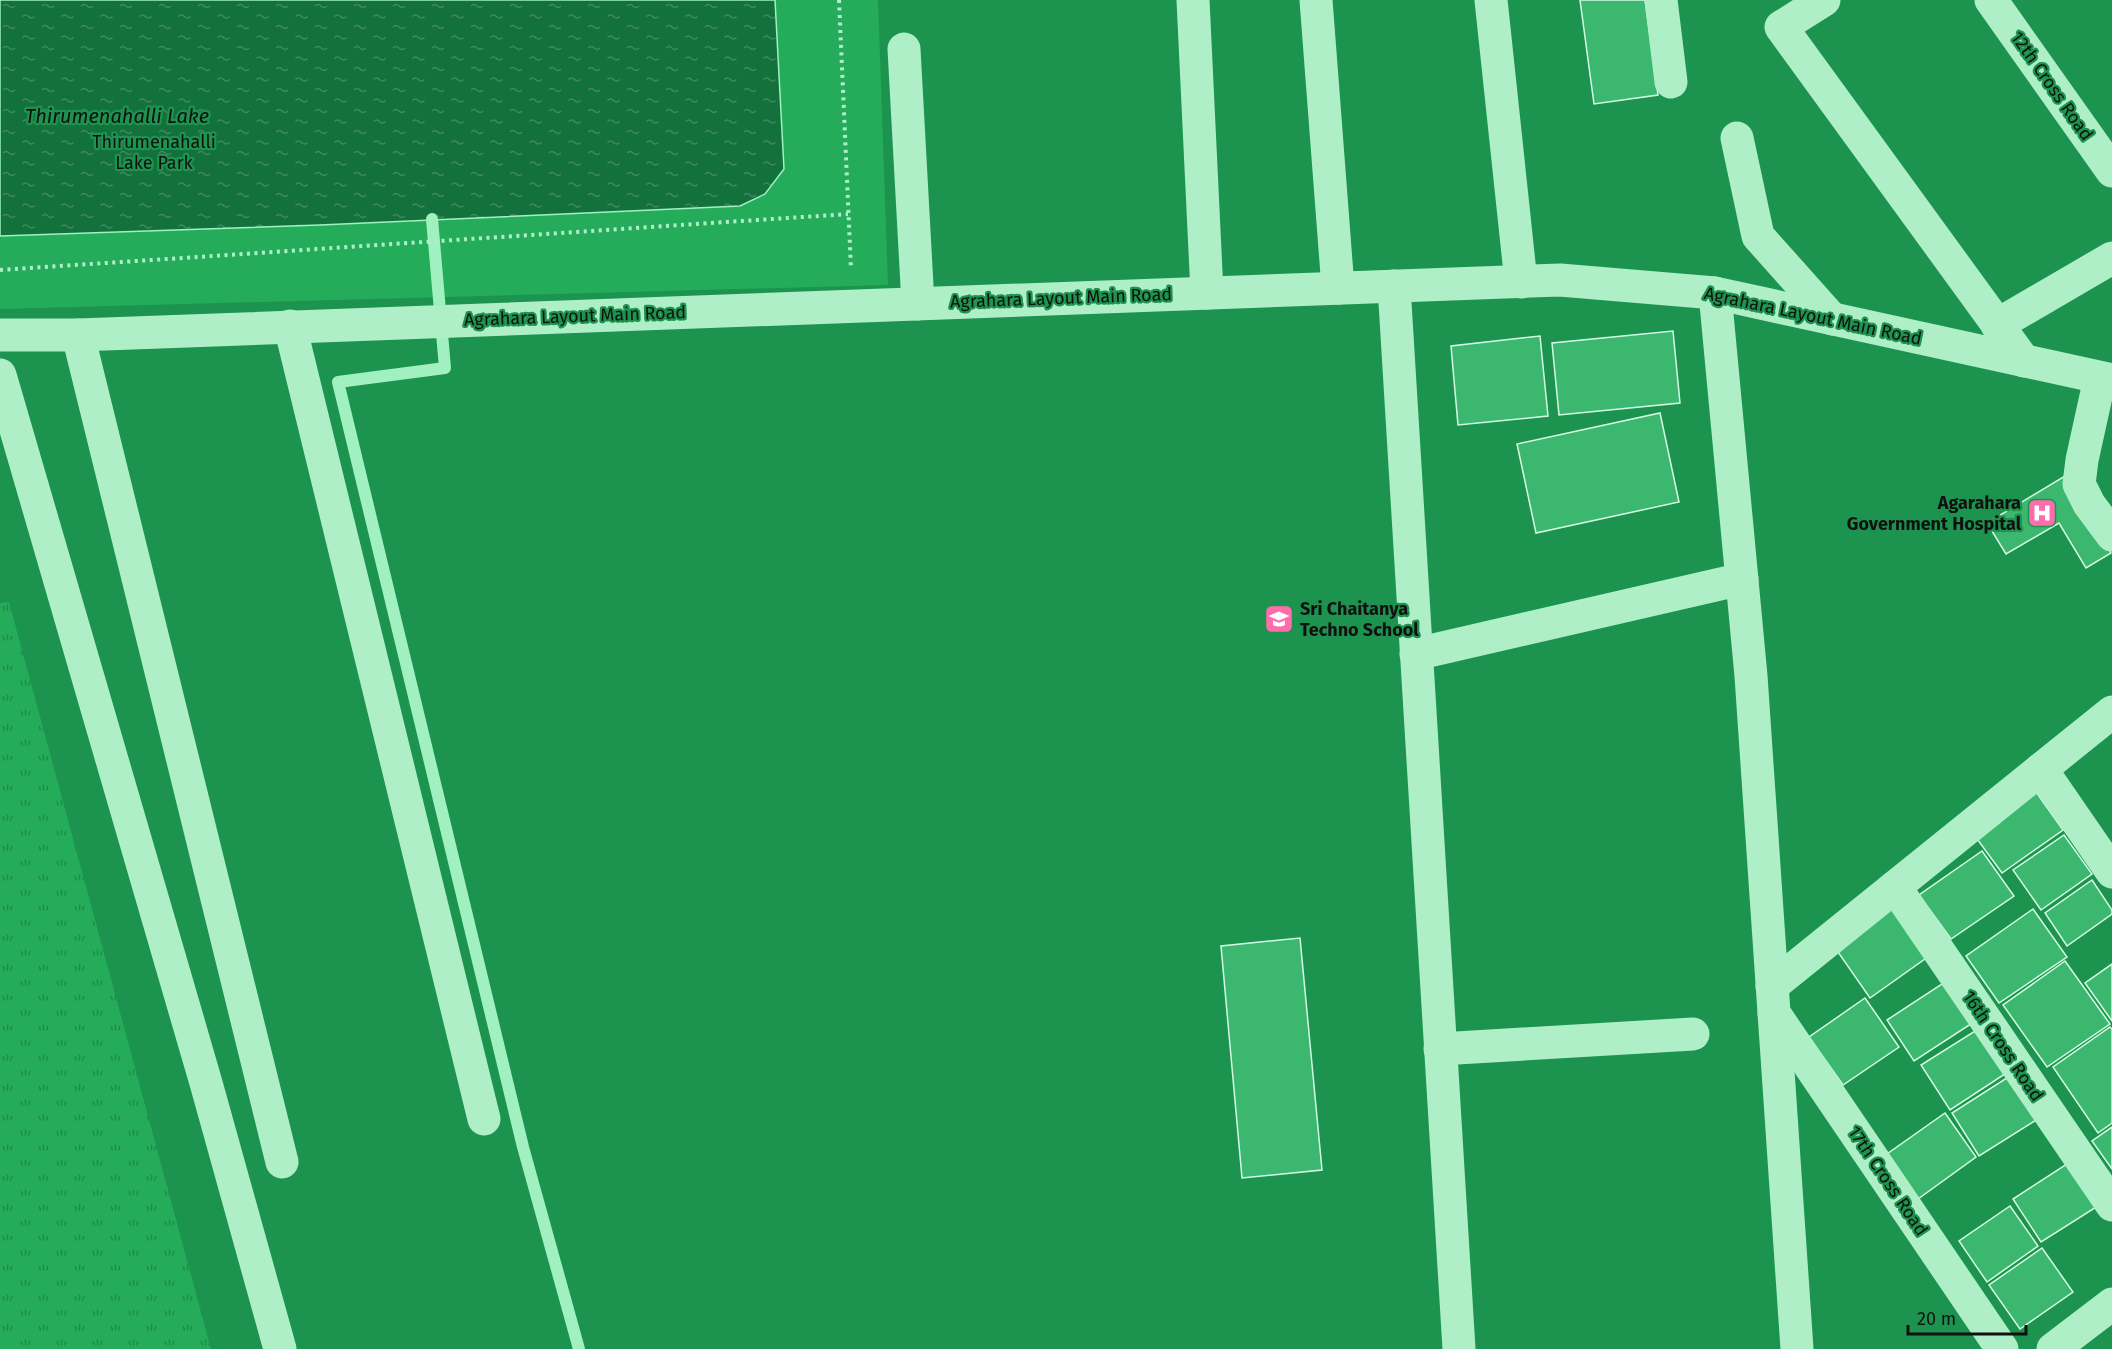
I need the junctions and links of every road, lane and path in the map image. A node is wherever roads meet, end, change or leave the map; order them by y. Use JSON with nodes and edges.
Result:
{"nodes":[{"id":1,"x":839,"y":0,"type":"edge"},
{"id":2,"x":1193,"y":0,"type":"edge"},
{"id":3,"x":1316,"y":0,"type":"edge"},
{"id":4,"x":1491,"y":0,"type":"edge"},
{"id":5,"x":1661,"y":0,"type":"edge"},
{"id":6,"x":1824,"y":0,"type":"edge"},
{"id":7,"x":1991,"y":0,"type":"edge"},
{"id":8,"x":904,"y":49,"type":"dead end"},
{"id":9,"x":1671,"y":82,"type":"dead end"},
{"id":10,"x":1737,"y":138,"type":"dead end"},
{"id":11,"x":2112,"y":171,"type":"edge"},
{"id":12,"x":848,"y":214,"type":"junction"},
{"id":13,"x":2112,"y":258,"type":"edge"},
{"id":14,"x":0,"y":270,"type":"edge"},
{"id":15,"x":1521,"y":282,"type":"junction"},
{"id":16,"x":1394,"y":286,"type":"junction"},
{"id":17,"x":1338,"y":288,"type":"junction"},
{"id":18,"x":1207,"y":293,"type":"junction"},
{"id":19,"x":1715,"y":293,"type":"junction"},
{"id":20,"x":918,"y":304,"type":"junction"},
{"id":21,"x":853,"y":306,"type":"junction"},
{"id":22,"x":1832,"y":319,"type":"junction"},
{"id":23,"x":1997,"y":325,"type":"junction"},
{"id":24,"x":290,"y":326,"type":"junction"},
{"id":25,"x":0,"y":335,"type":"edge"},
{"id":26,"x":78,"y":335,"type":"junction"},
{"id":27,"x":2024,"y":361,"type":"junction"},
{"id":28,"x":0,"y":375,"type":"edge"},
{"id":29,"x":2106,"y":379,"type":"edge"},
{"id":30,"x":2112,"y":535,"type":"edge"},
{"id":31,"x":1742,"y":579,"type":"junction"},
{"id":32,"x":1416,"y":654,"type":"junction"},
{"id":33,"x":2112,"y":712,"type":"edge"},
{"id":34,"x":2041,"y":769,"type":"junction"},
{"id":35,"x":2112,"y":872,"type":"edge"},
{"id":36,"x":1895,"y":887,"type":"junction"},
{"id":37,"x":1773,"y":999,"type":"junction"},
{"id":38,"x":1693,"y":1034,"type":"dead end"},
{"id":39,"x":1440,"y":1049,"type":"junction"},
{"id":40,"x":484,"y":1119,"type":"dead end"},
{"id":41,"x":282,"y":1162,"type":"dead end"},
{"id":42,"x":2112,"y":1205,"type":"edge"},
{"id":43,"x":2112,"y":1304,"type":"edge"},
{"id":44,"x":280,"y":1349,"type":"edge"},
{"id":45,"x":1458,"y":1349,"type":"edge"},
{"id":46,"x":1797,"y":1349,"type":"edge"},
{"id":47,"x":2002,"y":1349,"type":"edge"},
{"id":48,"x":2053,"y":1349,"type":"edge"}],
"edges":[{"from":1,"to":12,"type":"path"},
{"from":2,"to":18,"type":"street"},
{"from":3,"to":17,"type":"street"},
{"from":4,"to":15,"type":"street"},
{"from":5,"to":9,"type":"street"},
{"from":6,"to":23,"type":"street"},
{"from":7,"to":11,"type":"street","name":"12th Cross Road"},
{"from":8,"to":20,"type":"street"},
{"from":10,"to":22,"type":"street"},
{"from":12,"to":14,"type":"path"},
{"from":12,"to":21,"type":"path"},
{"from":13,"to":23,"type":"street"},
{"from":15,"to":16,"type":"street","name":"Agrahara Layout Main Road"},
{"from":15,"to":19,"type":"street","name":"Agrahara Layout Main Road"},
{"from":16,"to":17,"type":"street","name":"Agrahara Layout Main Road"},
{"from":16,"to":32,"type":"street"},
{"from":17,"to":18,"type":"street","name":"Agrahara Layout Main Road"},
{"from":18,"to":20,"type":"street","name":"Agrahara Layout Main Road"},
{"from":19,"to":22,"type":"street","name":"Agrahara Layout Main Road"},
{"from":19,"to":31,"type":"street"},
{"from":20,"to":21,"type":"street","name":"Agrahara Layout Main Road"},
{"from":21,"to":24,"type":"street","name":"Agrahara Layout Main Road"},
{"from":22,"to":27,"type":"street","name":"Agrahara Layout Main Road"},
{"from":23,"to":27,"type":"street"},
{"from":24,"to":26,"type":"street","name":"Agrahara Layout Main Road"},
{"from":24,"to":40,"type":"street"},
{"from":25,"to":26,"type":"street","name":"Agrahara Layout Main Road"},
{"from":26,"to":41,"type":"street"},
{"from":27,"to":29,"type":"street","name":"Agrahara Layout Main Road"},
{"from":28,"to":44,"type":"street"},
{"from":29,"to":30,"type":"street"},
{"from":31,"to":32,"type":"street"},
{"from":31,"to":37,"type":"street"},
{"from":32,"to":39,"type":"street"},
{"from":33,"to":34,"type":"street"},
{"from":34,"to":35,"type":"street"},
{"from":34,"to":36,"type":"street"},
{"from":36,"to":37,"type":"street"},
{"from":36,"to":42,"type":"street","name":"16th Cross Road"},
{"from":37,"to":46,"type":"street"},
{"from":37,"to":47,"type":"street","name":"17th Cross Road"},
{"from":38,"to":39,"type":"street"},
{"from":39,"to":45,"type":"street"},
{"from":43,"to":48,"type":"street"}]}
